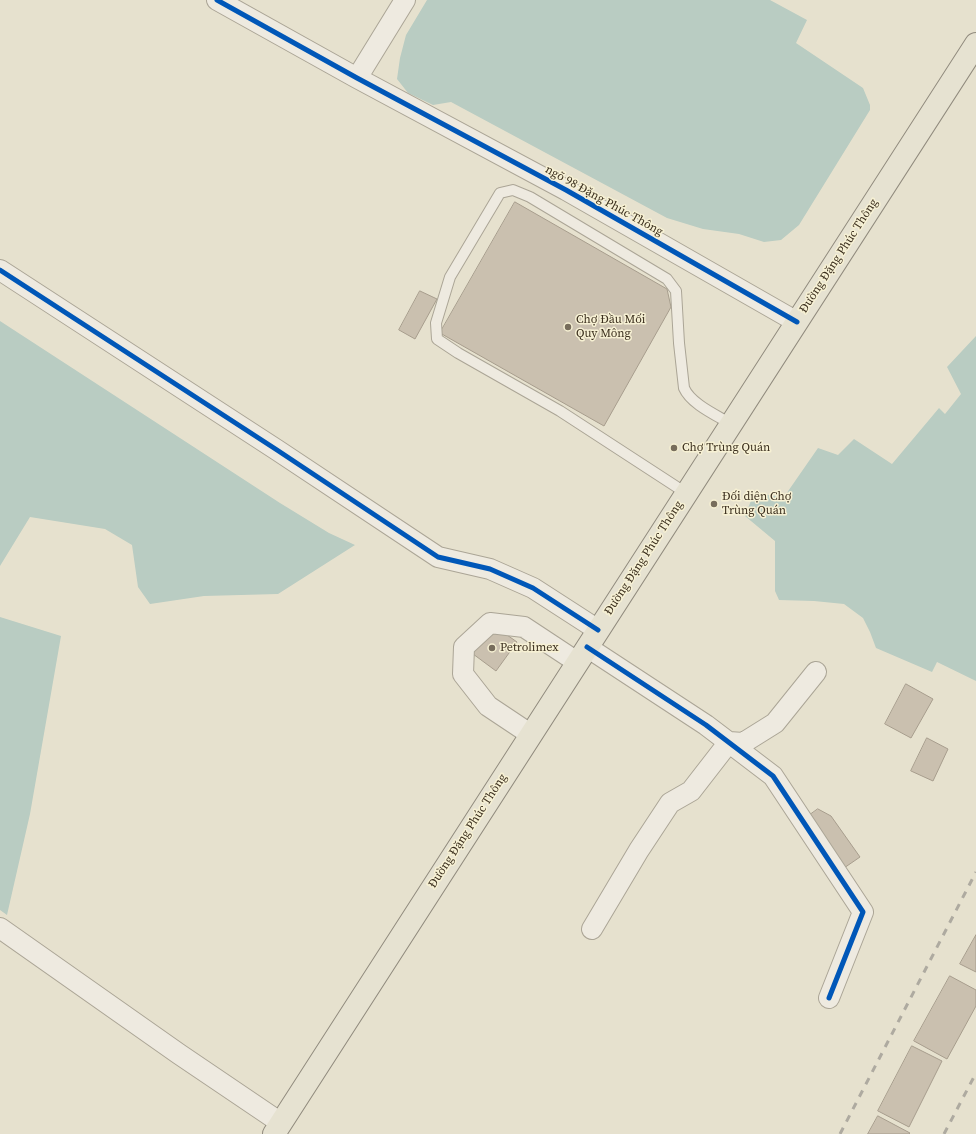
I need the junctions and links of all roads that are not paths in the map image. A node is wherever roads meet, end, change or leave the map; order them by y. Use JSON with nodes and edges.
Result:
{"nodes":[{"id":1,"x":216,"y":0,"type":"edge"},
{"id":2,"x":405,"y":0,"type":"edge"},
{"id":3,"x":976,"y":44,"type":"edge"},
{"id":4,"x":357,"y":78,"type":"junction"},
{"id":5,"x":0,"y":270,"type":"edge"},
{"id":6,"x":797,"y":322,"type":"junction"},
{"id":7,"x":731,"y":424,"type":"junction"},
{"id":8,"x":686,"y":493,"type":"junction"},
{"id":9,"x":588,"y":646,"type":"junction"},
{"id":10,"x":816,"y":672,"type":"dead end"},
{"id":11,"x":530,"y":734,"type":"junction"},
{"id":12,"x":729,"y":742,"type":"junction"},
{"id":13,"x":0,"y":928,"type":"edge"},
{"id":14,"x":592,"y":929,"type":"dead end"},
{"id":15,"x":829,"y":998,"type":"dead end"},
{"id":16,"x":277,"y":1128,"type":"edge"}],
"edges":[{"from":1,"to":4,"type":"street","name":"ngõ 98 Đặng Phúc Thông"},
{"from":2,"to":4,"type":"street"},
{"from":3,"to":6,"type":"main road","name":"Đường Đặng Phúc Thông"},
{"from":4,"to":6,"type":"street","name":"ngõ 98 Đặng Phúc Thông"},
{"from":5,"to":9,"type":"street"},
{"from":6,"to":7,"type":"main road","name":"Đường Đặng Phúc Thông"},
{"from":7,"to":8,"type":"main road","name":"Đường Đặng Phúc Thông"},
{"from":7,"to":8,"type":"lane"},
{"from":8,"to":9,"type":"main road","name":"Đường Đặng Phúc Thông"},
{"from":9,"to":11,"type":"main road","name":"Đường Đặng Phúc Thông"},
{"from":9,"to":11,"type":"street"},
{"from":9,"to":12,"type":"street"},
{"from":10,"to":12,"type":"street"},
{"from":11,"to":16,"type":"main road","name":"Đường Đặng Phúc Thông"},
{"from":12,"to":14,"type":"street"},
{"from":12,"to":15,"type":"street"},
{"from":13,"to":16,"type":"street"}]}
